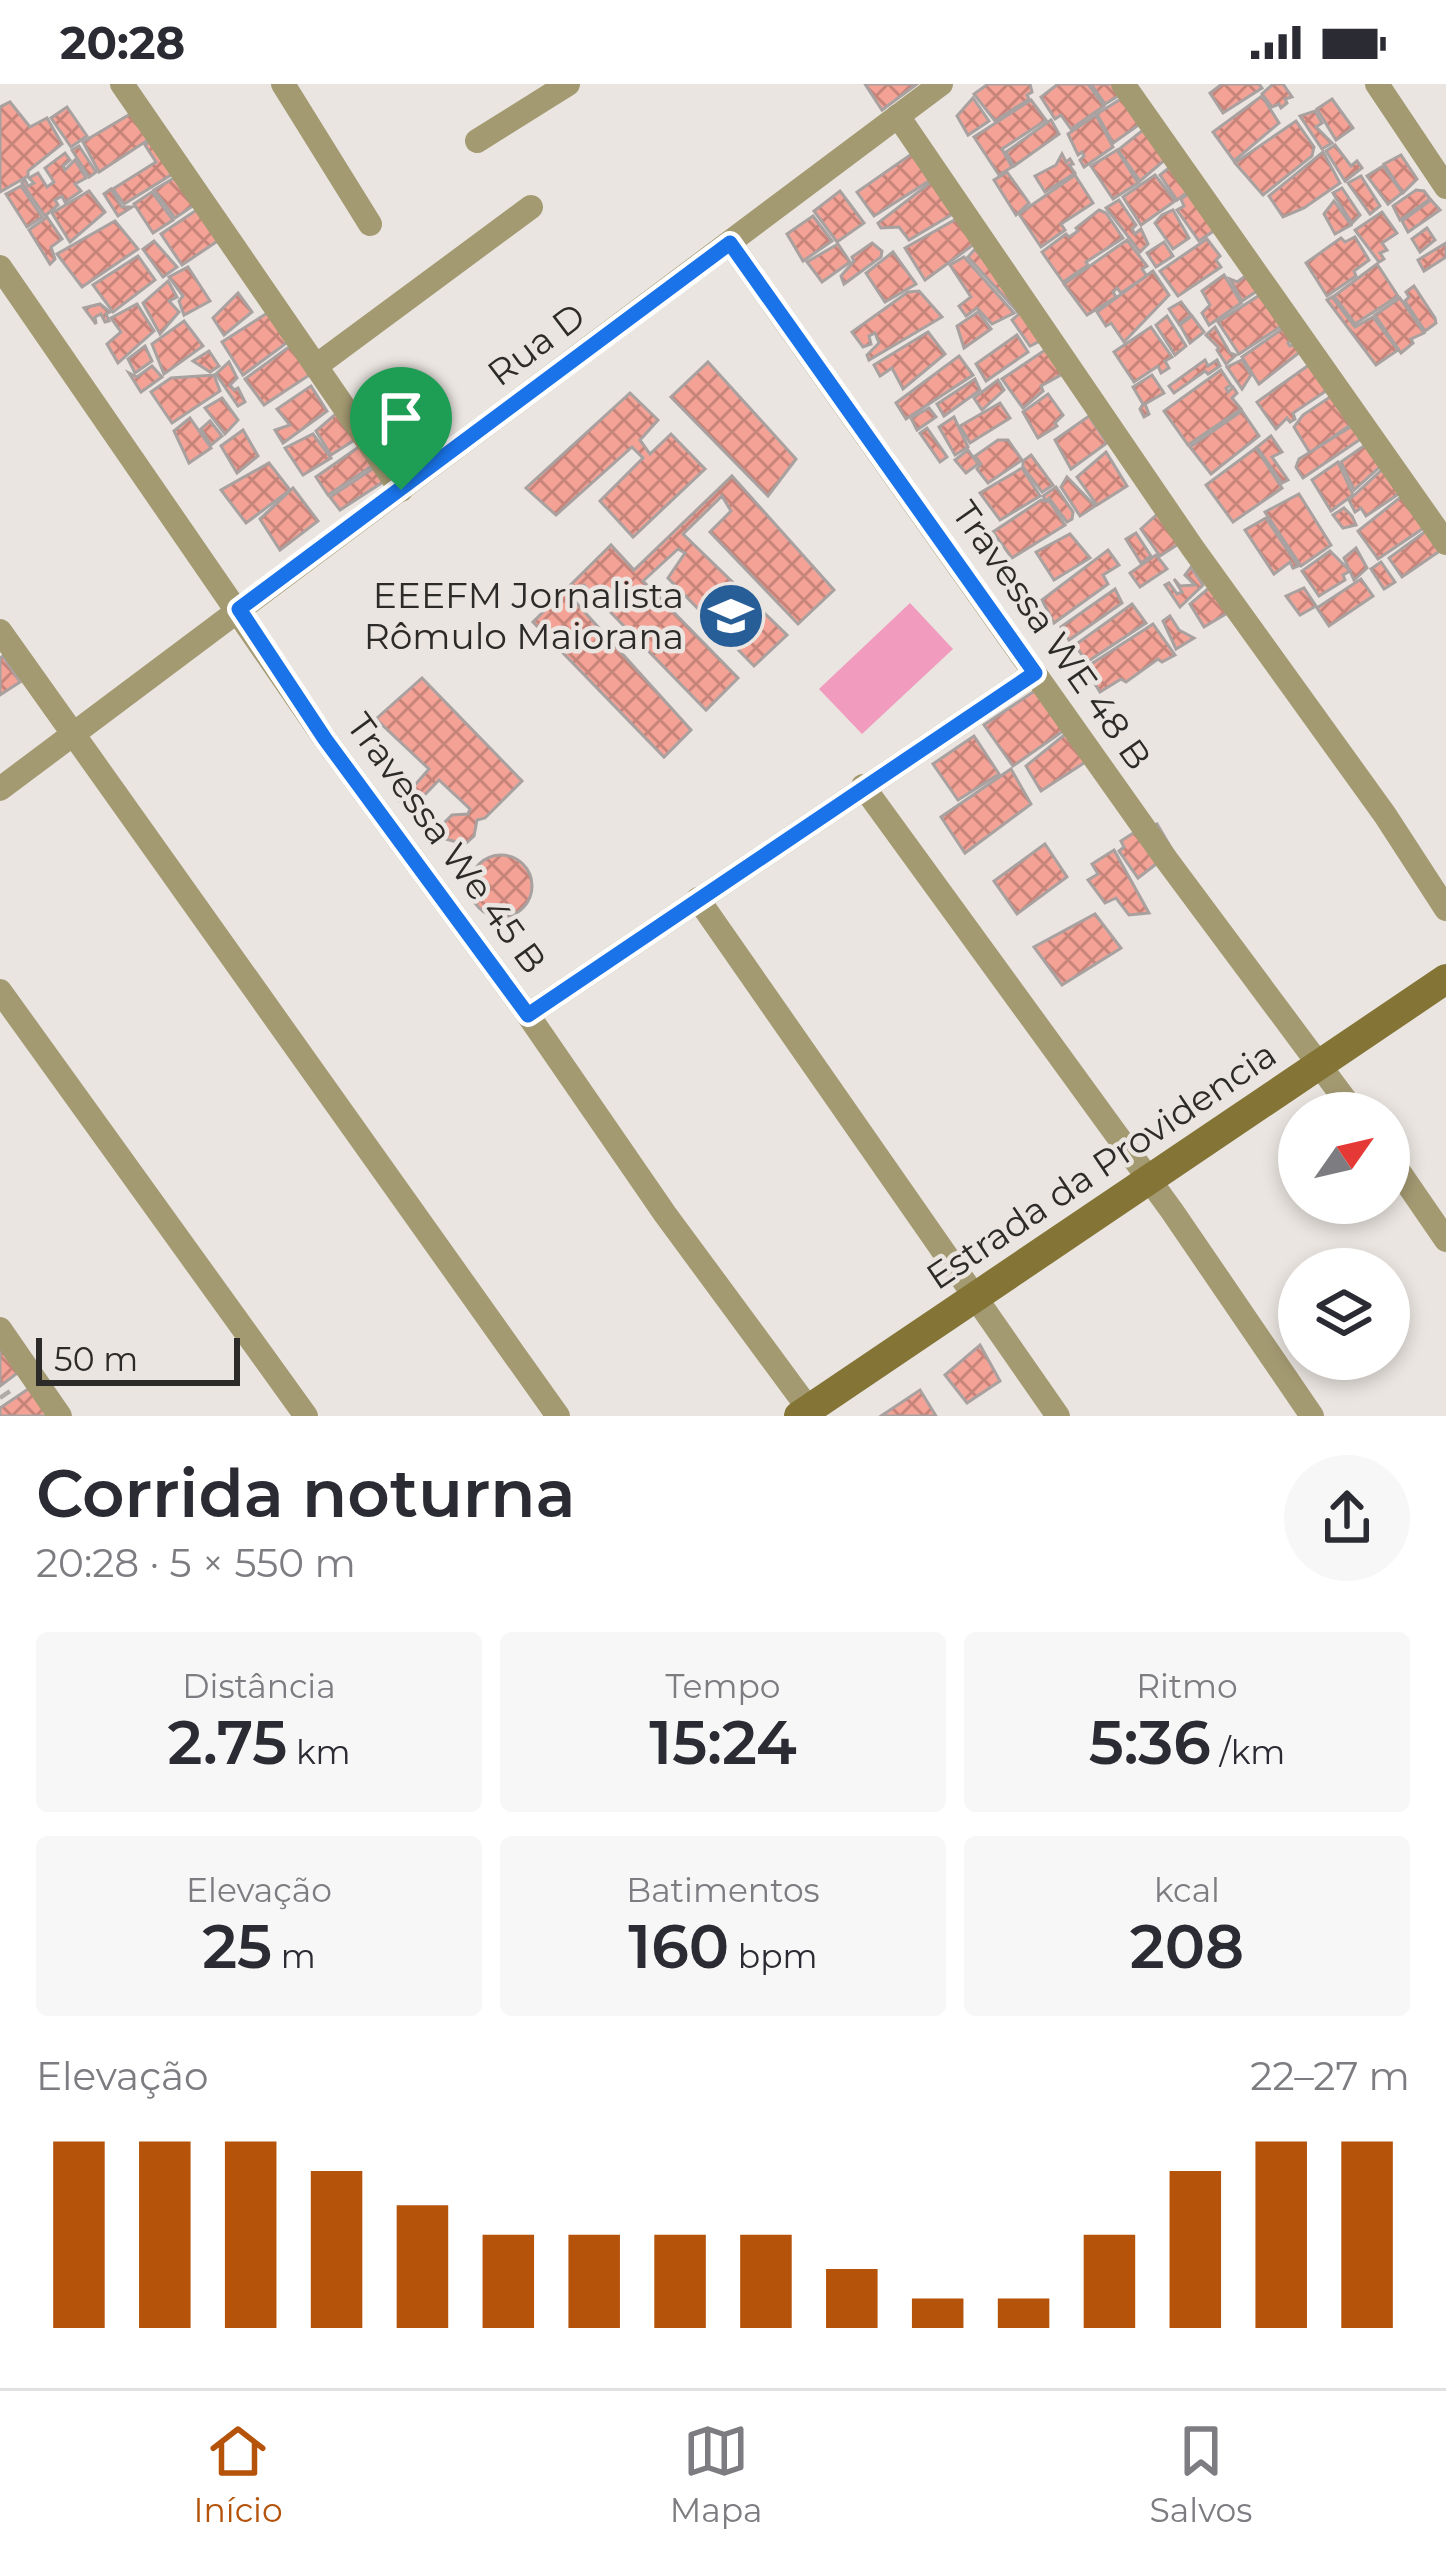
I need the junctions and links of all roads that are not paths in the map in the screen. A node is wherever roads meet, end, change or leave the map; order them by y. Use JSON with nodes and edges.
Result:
{"nodes":[{"id":1,"x":122,"y":84,"type":"edge"},
{"id":2,"x":283,"y":84,"type":"edge"},
{"id":3,"x":568,"y":84,"type":"edge"},
{"id":4,"x":941,"y":84,"type":"edge"},
{"id":5,"x":1123,"y":84,"type":"edge"},
{"id":6,"x":1377,"y":84,"type":"edge"},
{"id":7,"x":898,"y":116,"type":"junction"},
{"id":8,"x":477,"y":141,"type":"dead end"},
{"id":9,"x":1446,"y":187,"type":"edge"},
{"id":10,"x":531,"y":207,"type":"dead end"},
{"id":11,"x":370,"y":224,"type":"dead end"},
{"id":12,"x":730,"y":243,"type":"junction"},
{"id":13,"x":0,"y":267,"type":"edge"},
{"id":14,"x":316,"y":366,"type":"junction"},
{"id":15,"x":401,"y":490,"type":"junction"},
{"id":16,"x":1446,"y":543,"type":"edge"},
{"id":17,"x":239,"y":609,"type":"junction"},
{"id":18,"x":0,"y":631,"type":"edge"},
{"id":19,"x":1035,"y":673,"type":"junction"},
{"id":20,"x":74,"y":737,"type":"junction"},
{"id":21,"x":863,"y":786,"type":"junction"},
{"id":22,"x":0,"y":789,"type":"edge"},
{"id":23,"x":698,"y":899,"type":"junction"},
{"id":24,"x":1446,"y":909,"type":"edge"},
{"id":25,"x":1446,"y":979,"type":"edge"},
{"id":26,"x":0,"y":991,"type":"edge"},
{"id":27,"x":528,"y":1015,"type":"junction"},
{"id":28,"x":1318,"y":1066,"type":"junction"},
{"id":29,"x":1338,"y":1092,"type":"edge"},
{"id":30,"x":1147,"y":1181,"type":"junction"},
{"id":31,"x":1410,"y":1188,"type":"edge"},
{"id":32,"x":1446,"y":1240,"type":"edge"},
{"id":33,"x":973,"y":1298,"type":"junction"},
{"id":34,"x":0,"y":1329,"type":"edge"},
{"id":35,"x":807,"y":1414,"type":"edge"},
{"id":36,"x":60,"y":1416,"type":"edge"},
{"id":37,"x":306,"y":1416,"type":"edge"},
{"id":38,"x":558,"y":1416,"type":"edge"},
{"id":39,"x":1058,"y":1416,"type":"edge"},
{"id":40,"x":1312,"y":1416,"type":"edge"}],
"edges":[{"from":1,"to":14,"type":"street"},
{"from":2,"to":11,"type":"street"},
{"from":3,"to":8,"type":"street"},
{"from":4,"to":7,"type":"street","name":"Rua D"},
{"from":5,"to":16,"type":"street"},
{"from":6,"to":9,"type":"street"},
{"from":7,"to":12,"type":"street","name":"Rua D"},
{"from":7,"to":24,"type":"street"},
{"from":10,"to":14,"type":"street"},
{"from":12,"to":15,"type":"street","name":"Rua D"},
{"from":12,"to":19,"type":"street","name":"Travessa WE 48 B"},
{"from":13,"to":17,"type":"street"},
{"from":14,"to":15,"type":"street"},
{"from":15,"to":17,"type":"street","name":"Rua D"},
{"from":17,"to":20,"type":"street","name":"Rua D"},
{"from":17,"to":27,"type":"street","name":"Travessa We 45 B"},
{"from":18,"to":20,"type":"street"},
{"from":19,"to":21,"type":"street"},
{"from":19,"to":28,"type":"street","name":"Travessa WE 48 B"},
{"from":20,"to":22,"type":"street","name":"Rua D"},
{"from":20,"to":38,"type":"street"},
{"from":21,"to":23,"type":"street"},
{"from":21,"to":30,"type":"street"},
{"from":23,"to":27,"type":"street"},
{"from":23,"to":33,"type":"street"},
{"from":25,"to":28,"type":"main road","name":"Estrada da Providencia"},
{"from":26,"to":37,"type":"street"},
{"from":27,"to":35,"type":"street","name":"Travessa We 45 B"},
{"from":28,"to":29,"type":"street","name":"Travessa WE 48 B"},
{"from":28,"to":30,"type":"main road","name":"Estrada da Providencia"},
{"from":30,"to":33,"type":"main road","name":"Estrada da Providencia"},
{"from":30,"to":40,"type":"street"},
{"from":31,"to":32,"type":"street"},
{"from":33,"to":35,"type":"main road","name":"Estrada da Providencia"},
{"from":33,"to":39,"type":"street"},
{"from":34,"to":36,"type":"street"}]}
